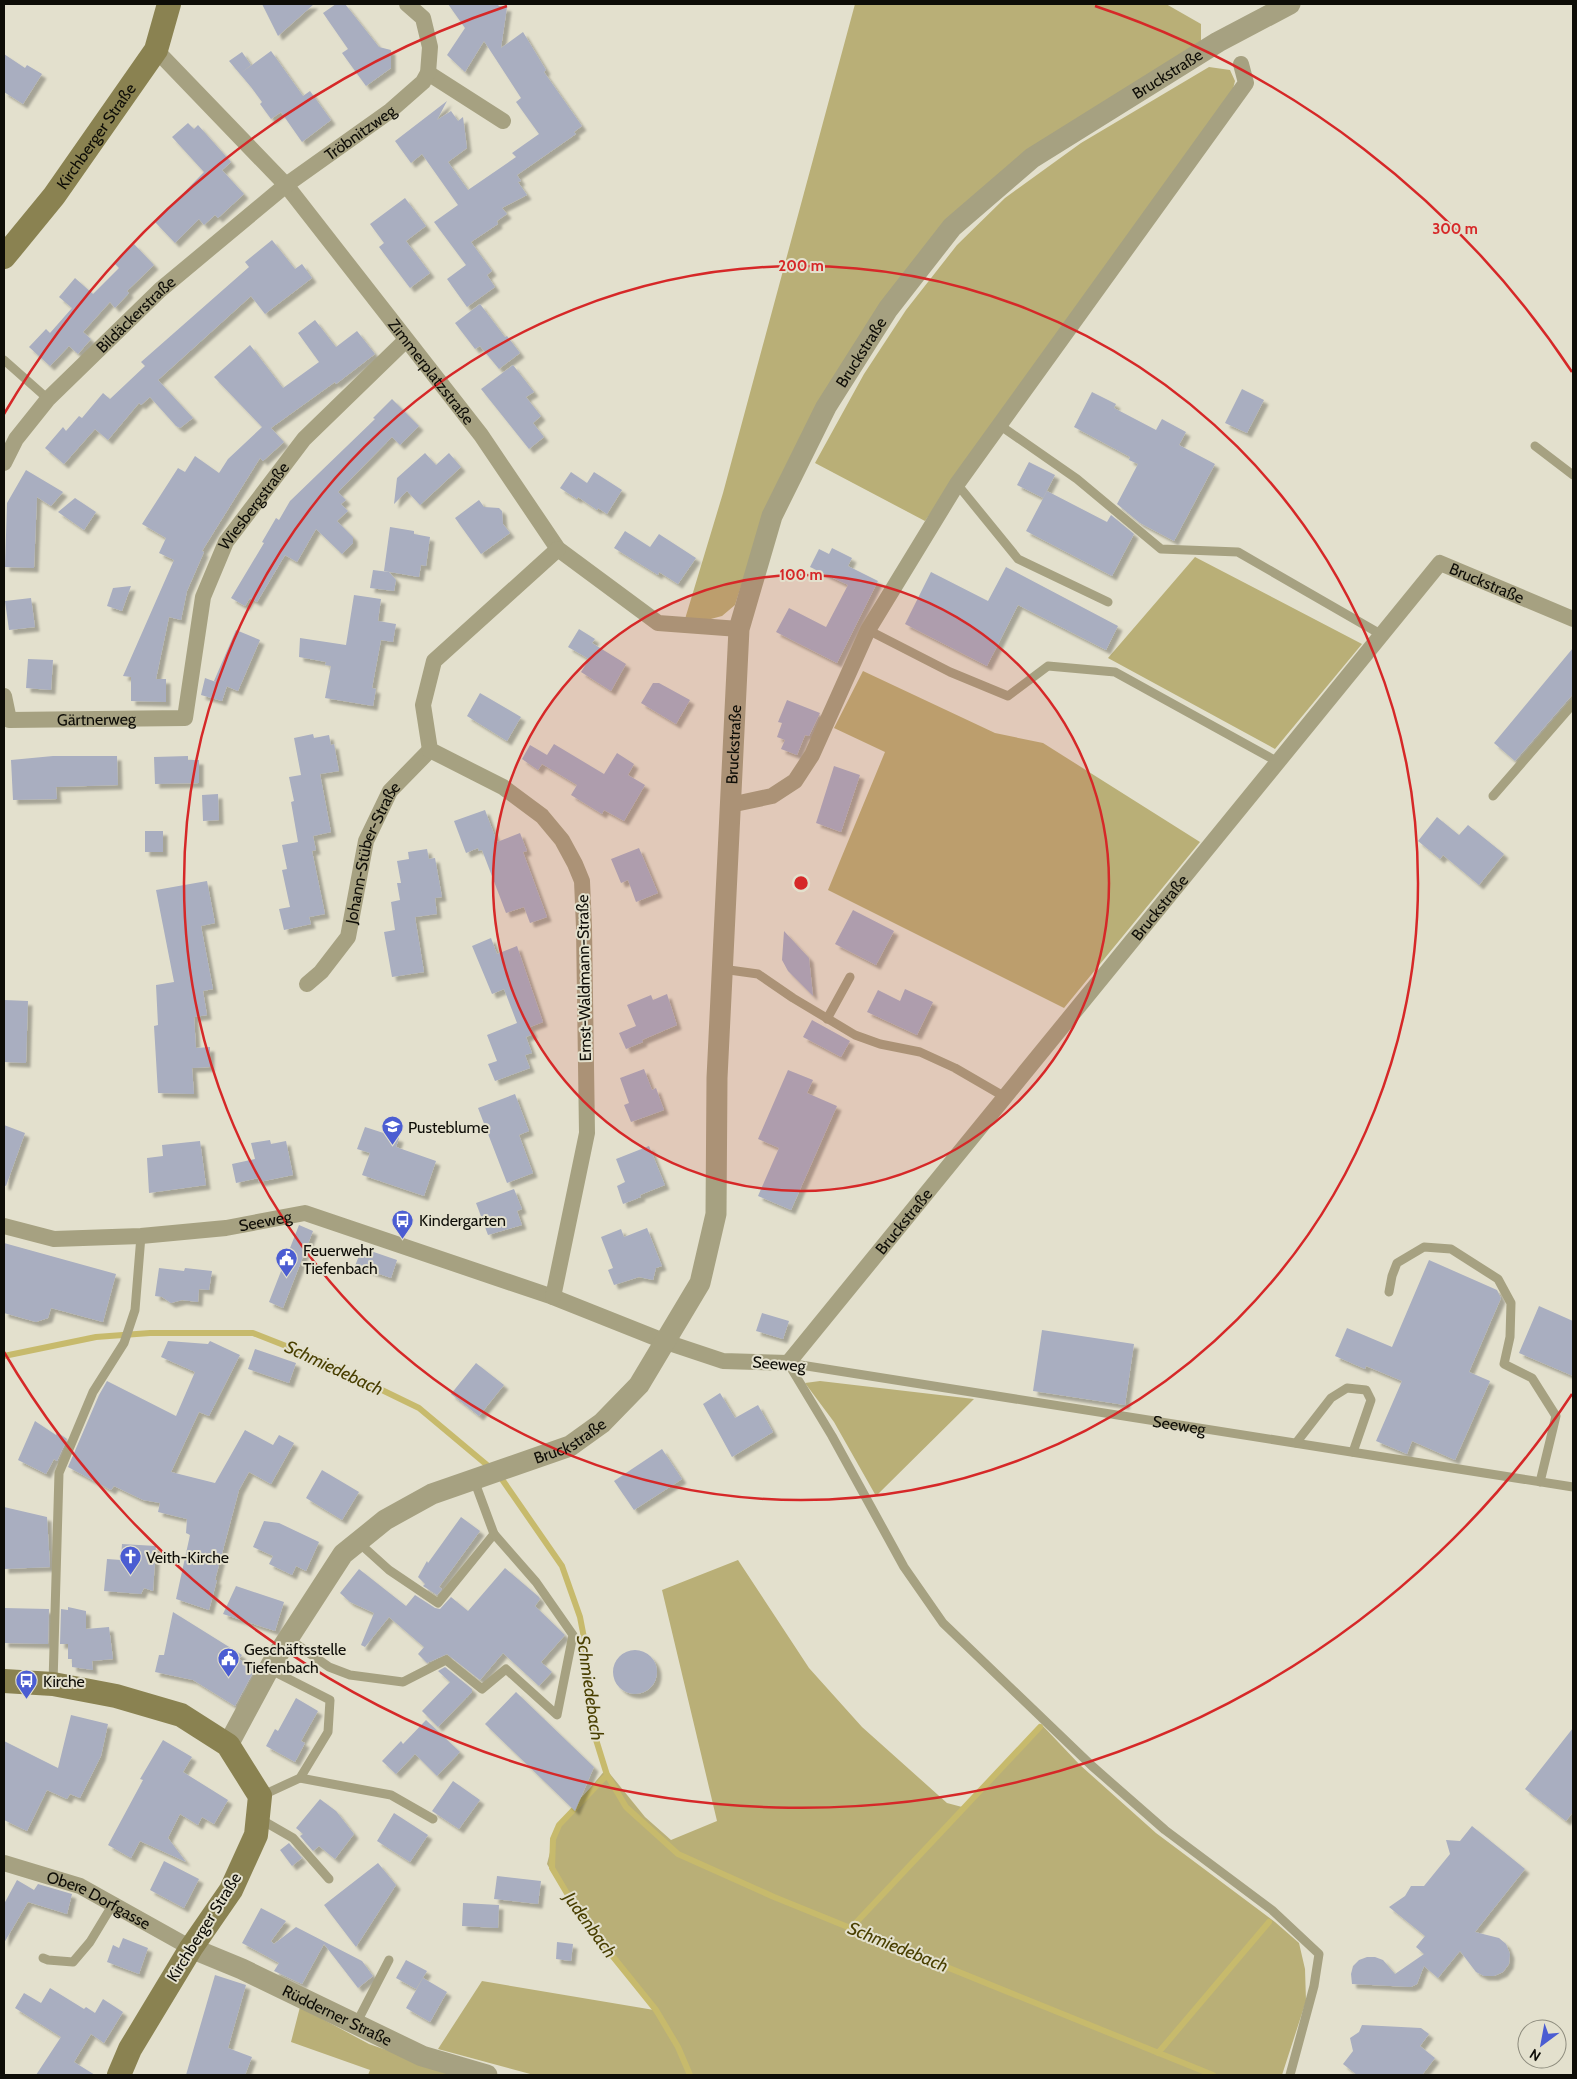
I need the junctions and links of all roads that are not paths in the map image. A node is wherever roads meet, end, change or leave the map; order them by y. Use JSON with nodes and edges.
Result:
{"nodes":[{"id":1,"x":169,"y":4,"type":"edge"},
{"id":2,"x":407,"y":4,"type":"edge"},
{"id":3,"x":1290,"y":4,"type":"edge"},
{"id":4,"x":156,"y":50,"type":"junction"},
{"id":5,"x":1241,"y":64,"type":"dead end"},
{"id":6,"x":428,"y":74,"type":"junction"},
{"id":7,"x":503,"y":121,"type":"dead end"},
{"id":8,"x":286,"y":185,"type":"junction"},
{"id":9,"x":4,"y":257,"type":"edge"},
{"id":10,"x":406,"y":340,"type":"junction"},
{"id":11,"x":4,"y":360,"type":"edge"},
{"id":12,"x":48,"y":399,"type":"junction"},
{"id":13,"x":998,"y":424,"type":"junction"},
{"id":14,"x":1535,"y":446,"type":"dead end"},
{"id":15,"x":4,"y":463,"type":"edge"},
{"id":16,"x":1573,"y":475,"type":"edge"},
{"id":17,"x":957,"y":484,"type":"junction"},
{"id":18,"x":558,"y":549,"type":"junction"},
{"id":19,"x":1108,"y":602,"type":"dead end"},
{"id":20,"x":1573,"y":619,"type":"edge"},
{"id":21,"x":739,"y":630,"type":"junction"},
{"id":22,"x":868,"y":630,"type":"junction"},
{"id":23,"x":1382,"y":635,"type":"junction"},
{"id":24,"x":4,"y":696,"type":"edge"},
{"id":25,"x":1573,"y":704,"type":"edge"},
{"id":26,"x":185,"y":718,"type":"joint"},
{"id":27,"x":430,"y":750,"type":"junction"},
{"id":28,"x":1278,"y":762,"type":"junction"},
{"id":29,"x":1493,"y":796,"type":"dead end"},
{"id":30,"x":730,"y":805,"type":"junction"},
{"id":31,"x":722,"y":969,"type":"junction"},
{"id":32,"x":850,"y":977,"type":"dead end"},
{"id":33,"x":307,"y":984,"type":"dead end"},
{"id":34,"x":827,"y":1019,"type":"junction"},
{"id":35,"x":1005,"y":1097,"type":"junction"},
{"id":36,"x":4,"y":1226,"type":"edge"},
{"id":37,"x":142,"y":1236,"type":"junction"},
{"id":38,"x":1389,"y":1292,"type":"dead end"},
{"id":39,"x":553,"y":1297,"type":"junction"},
{"id":40,"x":666,"y":1342,"type":"junction"},
{"id":41,"x":788,"y":1363,"type":"junction"},
{"id":42,"x":1296,"y":1443,"type":"junction"},
{"id":43,"x":1353,"y":1452,"type":"junction"},
{"id":44,"x":477,"y":1479,"type":"junction"},
{"id":45,"x":1540,"y":1482,"type":"junction"},
{"id":46,"x":1573,"y":1487,"type":"edge"},
{"id":47,"x":494,"y":1534,"type":"junction"},
{"id":48,"x":358,"y":1542,"type":"junction"},
{"id":49,"x":288,"y":1639,"type":"junction"},
{"id":50,"x":268,"y":1669,"type":"junction"},
{"id":51,"x":4,"y":1681,"type":"edge"},
{"id":52,"x":53,"y":1684,"type":"junction"},
{"id":53,"x":228,"y":1745,"type":"junction"},
{"id":54,"x":300,"y":1778,"type":"junction"},
{"id":55,"x":259,"y":1807,"type":"junction"},
{"id":56,"x":433,"y":1819,"type":"dead end"},
{"id":57,"x":4,"y":1863,"type":"edge"},
{"id":58,"x":328,"y":1879,"type":"dead end"},
{"id":59,"x":113,"y":1904,"type":"junction"},
{"id":60,"x":191,"y":1948,"type":"junction"},
{"id":61,"x":42,"y":1958,"type":"dead end"},
{"id":62,"x":389,"y":1960,"type":"dead end"},
{"id":63,"x":356,"y":2024,"type":"junction"},
{"id":64,"x":119,"y":2075,"type":"edge"},
{"id":65,"x":487,"y":2075,"type":"edge"},
{"id":66,"x":1290,"y":2075,"type":"edge"}],
"edges":[{"from":1,"to":4,"type":"main road","name":"Kirchberger Straße"},
{"from":2,"to":6,"type":"street"},
{"from":3,"to":21,"type":"street","name":"Bruckstraße"},
{"from":4,"to":8,"type":"street","name":"Zimmerplatzstraße"},
{"from":4,"to":9,"type":"main road","name":"Kirchberger Straße"},
{"from":5,"to":13,"type":"street","name":"Bruckstraße"},
{"from":6,"to":7,"type":"street"},
{"from":6,"to":8,"type":"street","name":"Tröbnitzweg"},
{"from":8,"to":10,"type":"street","name":"Zimmerplatzstraße"},
{"from":8,"to":12,"type":"street","name":"Bildäckerstraße"},
{"from":10,"to":18,"type":"street","name":"Zimmerplatzstraße"},
{"from":10,"to":26,"type":"street","name":"Wiesbergstraße"},
{"from":11,"to":12,"type":"lane"},
{"from":12,"to":15,"type":"street","name":"Bildäckerstraße"},
{"from":13,"to":17,"type":"street","name":"Bruckstraße"},
{"from":13,"to":23,"type":"lane"},
{"from":14,"to":16,"type":"lane"},
{"from":17,"to":19,"type":"lane"},
{"from":17,"to":22,"type":"street","name":"Bruckstraße"},
{"from":18,"to":21,"type":"street","name":"Zimmerplatzstraße"},
{"from":18,"to":27,"type":"street"},
{"from":20,"to":23,"type":"street","name":"Bruckstraße"},
{"from":21,"to":30,"type":"street","name":"Bruckstraße"},
{"from":22,"to":28,"type":"lane"},
{"from":22,"to":30,"type":"street","name":"Bruckstraße"},
{"from":23,"to":28,"type":"street","name":"Bruckstraße"},
{"from":24,"to":26,"type":"street","name":"Gärtnerweg"},
{"from":25,"to":29,"type":"lane"},
{"from":27,"to":33,"type":"street","name":"Johann-Stüber-Straße"},
{"from":27,"to":39,"type":"street","name":"Ernst-Waldmann-Straße"},
{"from":28,"to":35,"type":"street","name":"Bruckstraße"},
{"from":30,"to":31,"type":"street","name":"Bruckstraße"},
{"from":31,"to":34,"type":"lane"},
{"from":31,"to":40,"type":"street","name":"Bruckstraße"},
{"from":32,"to":34,"type":"lane"},
{"from":34,"to":35,"type":"lane"},
{"from":35,"to":41,"type":"street","name":"Bruckstraße"},
{"from":36,"to":37,"type":"street","name":"Seeweg"},
{"from":37,"to":39,"type":"street","name":"Seeweg"},
{"from":37,"to":52,"type":"lane"},
{"from":38,"to":45,"type":"lane"},
{"from":39,"to":40,"type":"street","name":"Seeweg"},
{"from":40,"to":41,"type":"street","name":"Seeweg"},
{"from":40,"to":44,"type":"street","name":"Bruckstraße"},
{"from":41,"to":42,"type":"lane","name":"Seeweg"},
{"from":41,"to":66,"type":"lane"},
{"from":42,"to":43,"type":"lane","name":"Seeweg"},
{"from":42,"to":43,"type":"lane"},
{"from":43,"to":45,"type":"lane","name":"Seeweg"},
{"from":44,"to":47,"type":"lane"},
{"from":44,"to":48,"type":"street","name":"Bruckstraße"},
{"from":45,"to":46,"type":"lane","name":"Seeweg"},
{"from":47,"to":48,"type":"lane"},
{"from":47,"to":49,"type":"lane"},
{"from":48,"to":49,"type":"street","name":"Bruckstraße"},
{"from":49,"to":50,"type":"street","name":"Bruckstraße"},
{"from":50,"to":53,"type":"street","name":"Bruckstraße"},
{"from":50,"to":54,"type":"lane"},
{"from":51,"to":52,"type":"main road"},
{"from":52,"to":53,"type":"main road"},
{"from":53,"to":55,"type":"main road"},
{"from":54,"to":55,"type":"lane"},
{"from":54,"to":56,"type":"lane"},
{"from":55,"to":58,"type":"lane"},
{"from":55,"to":60,"type":"main road","name":"Kirchberger Straße"},
{"from":57,"to":59,"type":"street","name":"Obere Dorfgasse"},
{"from":59,"to":60,"type":"street","name":"Obere Dorfgasse"},
{"from":59,"to":61,"type":"lane"},
{"from":60,"to":63,"type":"street","name":"Rüdderner Straße"},
{"from":60,"to":64,"type":"main road","name":"Kirchberger Straße"},
{"from":62,"to":63,"type":"lane"},
{"from":63,"to":65,"type":"street","name":"Rüdderner Straße"}]}
